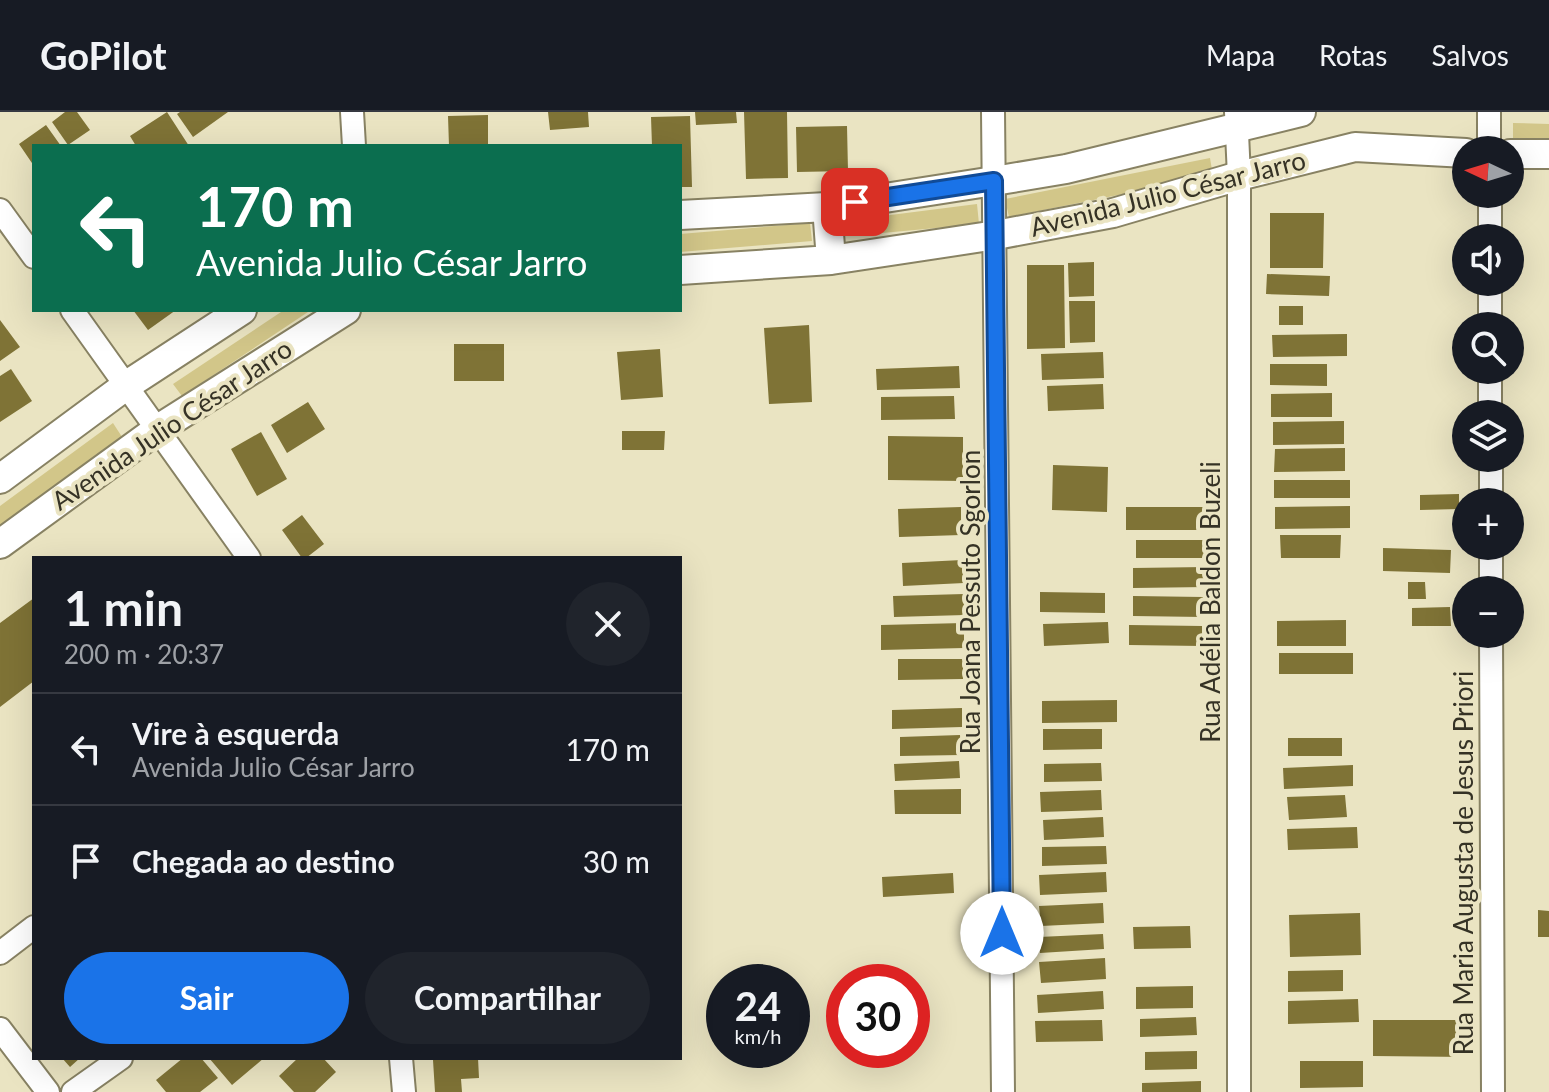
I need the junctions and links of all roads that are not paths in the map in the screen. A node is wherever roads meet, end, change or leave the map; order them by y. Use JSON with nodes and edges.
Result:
{"nodes":[{"id":1,"x":352,"y":112,"type":"edge"},
{"id":2,"x":993,"y":112,"type":"edge"},
{"id":3,"x":1301,"y":112,"type":"edge"},
{"id":4,"x":1489,"y":112,"type":"edge"},
{"id":5,"x":1236,"y":120,"type":"edge"},
{"id":6,"x":1489,"y":136,"type":"edge"},
{"id":7,"x":354,"y":144,"type":"edge"},
{"id":8,"x":1452,"y":152,"type":"edge"},
{"id":9,"x":1524,"y":154,"type":"edge"},
{"id":10,"x":1549,"y":154,"type":"edge"},
{"id":11,"x":1239,"y":176,"type":"junction"},
{"id":12,"x":994,"y":181,"type":"junction"},
{"id":13,"x":827,"y":207,"type":"junction"},
{"id":14,"x":0,"y":210,"type":"edge"},
{"id":15,"x":682,"y":215,"type":"edge"},
{"id":16,"x":996,"y":235,"type":"junction"},
{"id":17,"x":32,"y":254,"type":"edge"},
{"id":18,"x":831,"y":260,"type":"junction"},
{"id":19,"x":682,"y":270,"type":"edge"},
{"id":20,"x":73,"y":312,"type":"edge"},
{"id":21,"x":239,"y":312,"type":"edge"},
{"id":22,"x":343,"y":312,"type":"edge"},
{"id":23,"x":127,"y":385,"type":"junction"},
{"id":24,"x":158,"y":429,"type":"junction"},
{"id":25,"x":0,"y":479,"type":"edge"},
{"id":26,"x":0,"y":544,"type":"edge"},
{"id":27,"x":248,"y":556,"type":"edge"},
{"id":28,"x":1491,"y":648,"type":"edge"},
{"id":29,"x":32,"y":929,"type":"edge"},
{"id":30,"x":0,"y":953,"type":"edge"},
{"id":31,"x":0,"y":1029,"type":"edge"},
{"id":32,"x":118,"y":1060,"type":"edge"},
{"id":33,"x":403,"y":1076,"type":"edge"},
{"id":34,"x":48,"y":1092,"type":"edge"},
{"id":35,"x":73,"y":1092,"type":"edge"},
{"id":36,"x":383,"y":1092,"type":"edge"},
{"id":37,"x":1003,"y":1092,"type":"edge"},
{"id":38,"x":1239,"y":1092,"type":"edge"},
{"id":39,"x":1493,"y":1092,"type":"edge"}],
"edges":[{"from":1,"to":7,"type":"street"},
{"from":2,"to":12,"type":"street","name":"Rua Joana Pessuto Sgorlon"},
{"from":3,"to":5,"type":"street","name":"Avenida Julio César Jarro"},
{"from":4,"to":6,"type":"street"},
{"from":5,"to":11,"type":"street","name":"Rua Adélia Baldon Buzeli"},
{"from":5,"to":12,"type":"street","name":"Avenida Julio César Jarro"},
{"from":8,"to":11,"type":"street","name":"Avenida Julio César Jarro"},
{"from":9,"to":10,"type":"street"},
{"from":11,"to":16,"type":"street","name":"Avenida Julio César Jarro"},
{"from":11,"to":38,"type":"street","name":"Rua Adélia Baldon Buzeli"},
{"from":12,"to":13,"type":"street","name":"Avenida Julio César Jarro"},
{"from":12,"to":16,"type":"street","name":"Rua Joana Pessuto Sgorlon"},
{"from":13,"to":15,"type":"street","name":"Avenida Julio César Jarro"},
{"from":13,"to":18,"type":"street"},
{"from":14,"to":17,"type":"street"},
{"from":16,"to":18,"type":"street","name":"Avenida Julio César Jarro"},
{"from":16,"to":37,"type":"street","name":"Rua Joana Pessuto Sgorlon"},
{"from":18,"to":19,"type":"street","name":"Avenida Julio César Jarro"},
{"from":20,"to":23,"type":"street"},
{"from":21,"to":23,"type":"street","name":"Avenida Julio César Jarro"},
{"from":22,"to":24,"type":"street","name":"Avenida Julio César Jarro"},
{"from":23,"to":24,"type":"street"},
{"from":23,"to":25,"type":"street","name":"Avenida Julio César Jarro"},
{"from":24,"to":26,"type":"street","name":"Avenida Julio César Jarro"},
{"from":24,"to":27,"type":"street"},
{"from":28,"to":39,"type":"street","name":"Rua Maria Augusta de Jesus Priori"},
{"from":29,"to":30,"type":"street"},
{"from":31,"to":34,"type":"street"},
{"from":32,"to":35,"type":"street"},
{"from":33,"to":36,"type":"street"}]}
